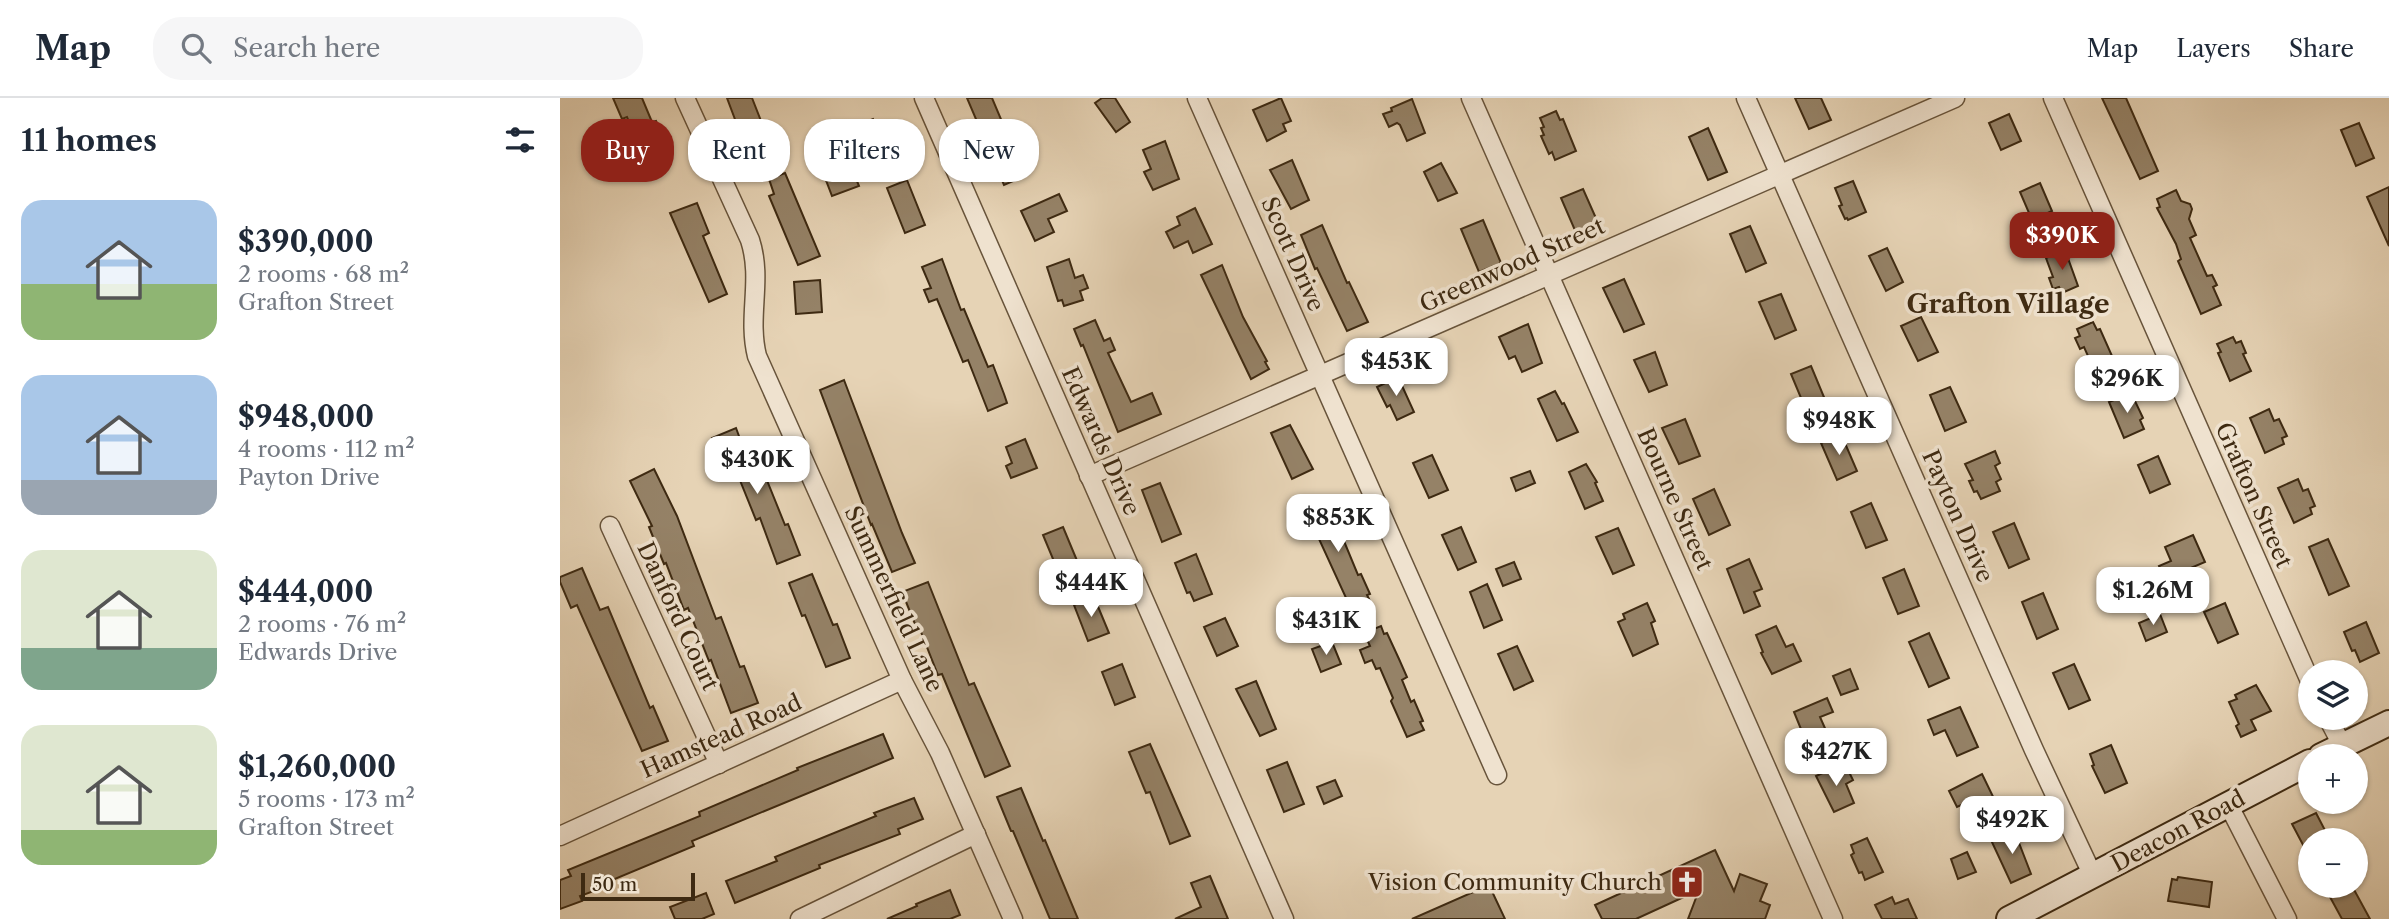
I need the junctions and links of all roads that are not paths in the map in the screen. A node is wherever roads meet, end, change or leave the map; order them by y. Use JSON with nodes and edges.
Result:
{"nodes":[{"id":1,"x":685,"y":98,"type":"edge"},
{"id":2,"x":924,"y":98,"type":"edge"},
{"id":3,"x":1197,"y":98,"type":"edge"},
{"id":4,"x":1471,"y":98,"type":"edge"},
{"id":5,"x":1746,"y":98,"type":"edge"},
{"id":6,"x":1955,"y":98,"type":"edge"},
{"id":7,"x":2053,"y":98,"type":"edge"},
{"id":8,"x":1779,"y":174,"type":"junction"},
{"id":9,"x":1550,"y":275,"type":"junction"},
{"id":10,"x":1320,"y":376,"type":"junction"},
{"id":11,"x":1089,"y":475,"type":"junction"},
{"id":12,"x":610,"y":526,"type":"dead end"},
{"id":13,"x":2301,"y":660,"type":"edge"},
{"id":14,"x":902,"y":680,"type":"junction"},
{"id":15,"x":2389,"y":723,"type":"edge"},
{"id":16,"x":2346,"y":744,"type":"edge"},
{"id":17,"x":719,"y":764,"type":"junction"},
{"id":18,"x":2298,"y":768,"type":"edge"},
{"id":19,"x":1497,"y":775,"type":"dead end"},
{"id":20,"x":2228,"y":804,"type":"junction"},
{"id":21,"x":976,"y":834,"type":"junction"},
{"id":22,"x":560,"y":835,"type":"edge"},
{"id":23,"x":2093,"y":876,"type":"junction"},
{"id":24,"x":800,"y":919,"type":"edge"},
{"id":25,"x":1013,"y":919,"type":"edge"},
{"id":26,"x":1284,"y":919,"type":"edge"},
{"id":27,"x":1833,"y":919,"type":"edge"},
{"id":28,"x":2009,"y":919,"type":"edge"},
{"id":29,"x":2287,"y":919,"type":"edge"}],
"edges":[{"from":1,"to":14,"type":"street","name":"Summerfield Lane"},
{"from":2,"to":11,"type":"street","name":"Edwards Drive"},
{"from":3,"to":10,"type":"street","name":"Scott Drive"},
{"from":4,"to":9,"type":"street","name":"Bourne Street"},
{"from":5,"to":8,"type":"street","name":"Payton Drive"},
{"from":6,"to":8,"type":"street","name":"Greenwood Street"},
{"from":7,"to":13,"type":"street","name":"Grafton Street"},
{"from":8,"to":9,"type":"street","name":"Greenwood Street"},
{"from":8,"to":23,"type":"street","name":"Payton Drive"},
{"from":9,"to":10,"type":"street","name":"Greenwood Street"},
{"from":9,"to":27,"type":"street","name":"Bourne Street"},
{"from":10,"to":11,"type":"street","name":"Greenwood Street"},
{"from":10,"to":19,"type":"street","name":"Scott Drive"},
{"from":11,"to":26,"type":"street","name":"Edwards Drive"},
{"from":12,"to":17,"type":"street","name":"Danford Court"},
{"from":14,"to":17,"type":"street","name":"Hamstead Road"},
{"from":14,"to":21,"type":"street","name":"Summerfield Lane"},
{"from":15,"to":16,"type":"main road"},
{"from":17,"to":22,"type":"street","name":"Hamstead Road"},
{"from":18,"to":20,"type":"main road","name":"Deacon Road"},
{"from":20,"to":23,"type":"main road","name":"Deacon Road"},
{"from":20,"to":29,"type":"street"},
{"from":21,"to":24,"type":"street"},
{"from":21,"to":25,"type":"street","name":"Summerfield Lane"},
{"from":23,"to":28,"type":"main road","name":"Deacon Road"}]}
